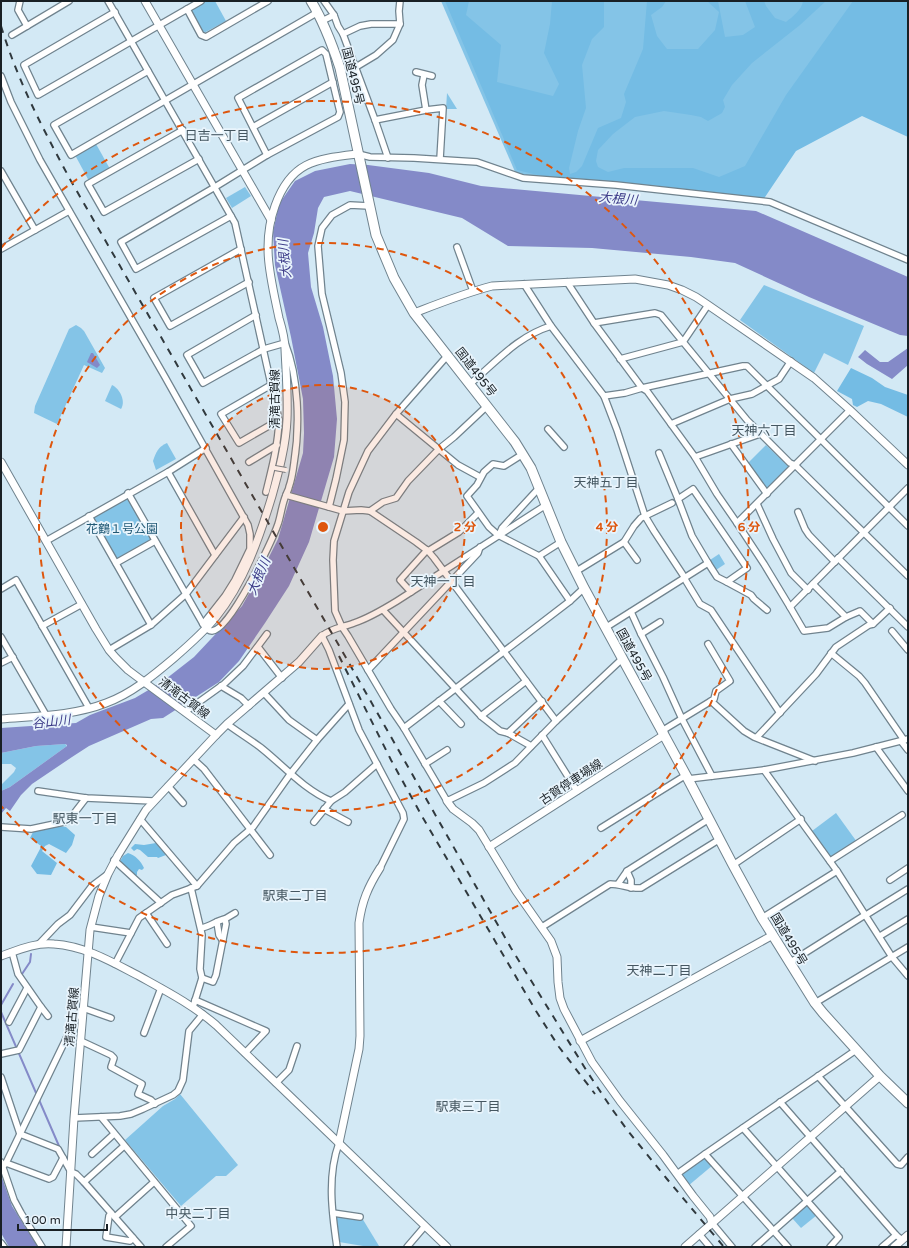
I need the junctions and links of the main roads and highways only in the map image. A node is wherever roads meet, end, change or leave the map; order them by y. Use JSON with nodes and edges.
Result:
{"nodes":[{"id":1,"x":311,"y":1,"type":"edge"},
{"id":2,"x":907,"y":1101,"type":"edge"}],
"edges":[{"from":1,"to":2,"type":"highway","name":"国道495号"}]}
